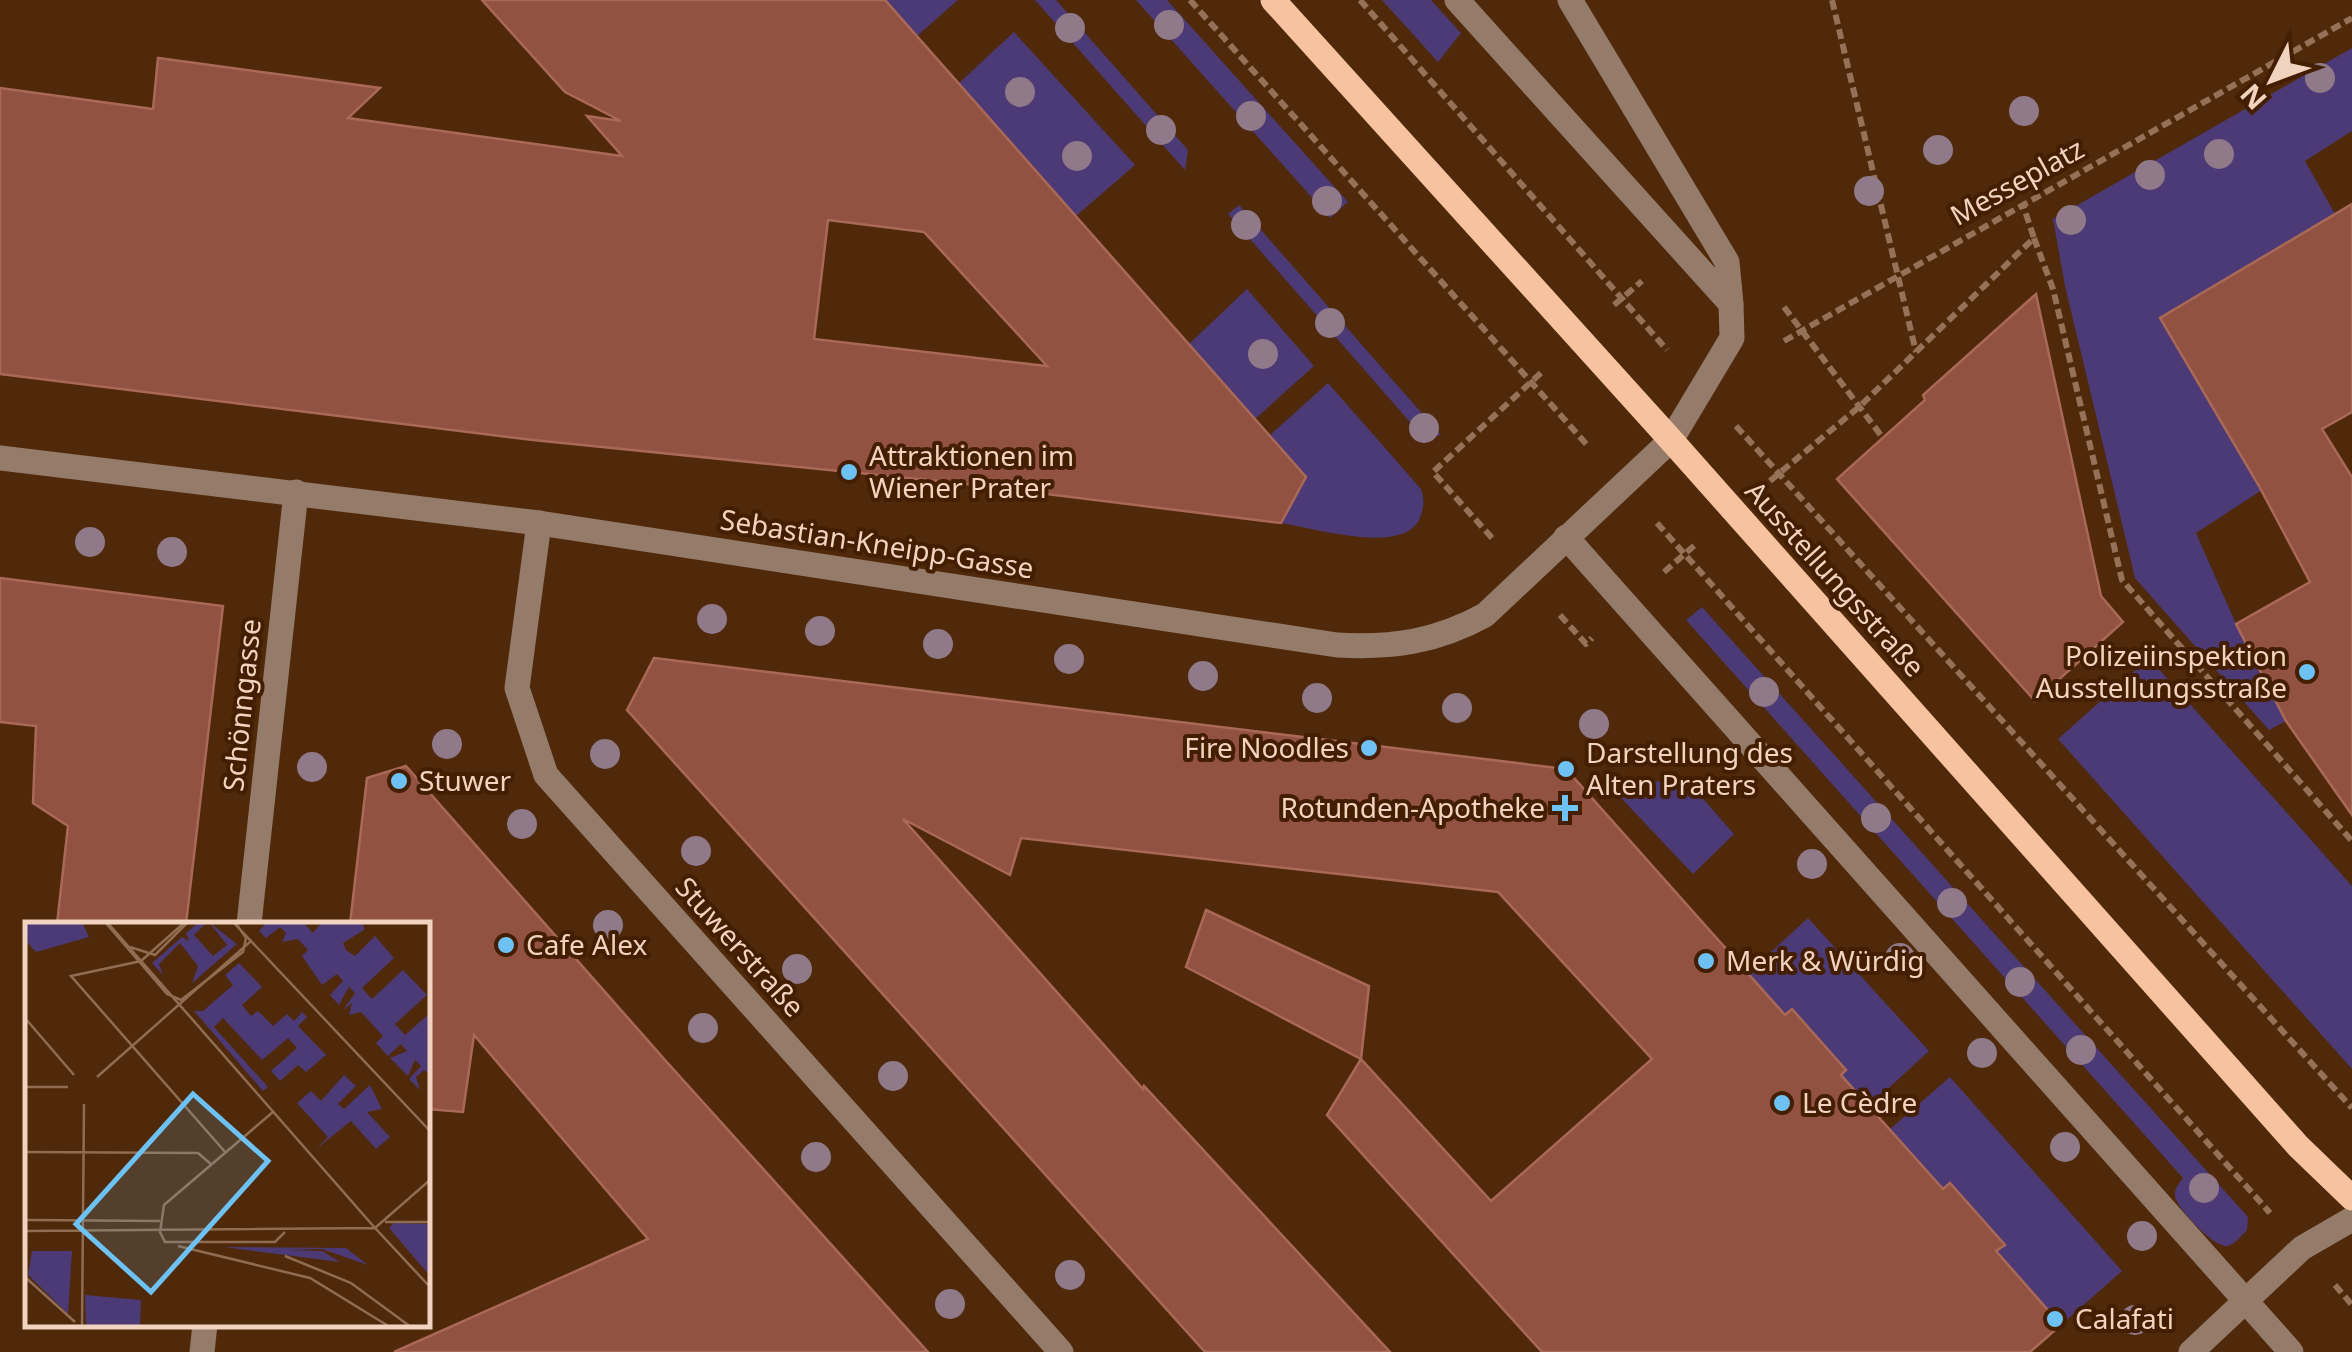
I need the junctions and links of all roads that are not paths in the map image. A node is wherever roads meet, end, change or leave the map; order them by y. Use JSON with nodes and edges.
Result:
{"nodes":[{"id":1,"x":1273,"y":0,"type":"edge"},
{"id":2,"x":1457,"y":0,"type":"edge"},
{"id":3,"x":1570,"y":0,"type":"edge"},
{"id":4,"x":1731,"y":304,"type":"junction"},
{"id":5,"x":1672,"y":440,"type":"junction"},
{"id":6,"x":0,"y":458,"type":"edge"},
{"id":7,"x":296,"y":492,"type":"junction"},
{"id":8,"x":539,"y":523,"type":"junction"},
{"id":9,"x":1566,"y":537,"type":"junction"},
{"id":10,"x":248,"y":922,"type":"edge"},
{"id":11,"x":2352,"y":1198,"type":"edge"},
{"id":12,"x":2352,"y":1220,"type":"edge"},
{"id":13,"x":2246,"y":1301,"type":"junction"},
{"id":14,"x":205,"y":1327,"type":"edge"},
{"id":15,"x":202,"y":1352,"type":"edge"},
{"id":16,"x":1062,"y":1352,"type":"edge"},
{"id":17,"x":2191,"y":1352,"type":"edge"},
{"id":18,"x":2291,"y":1352,"type":"edge"}],
"edges":[{"from":1,"to":5,"type":"main road","name":"Ausstellungsstraße"},
{"from":2,"to":4,"type":"street"},
{"from":3,"to":4,"type":"street","name":"Sebastian-Kneipp-Gasse"},
{"from":4,"to":5,"type":"street","name":"Sebastian-Kneipp-Gasse"},
{"from":5,"to":9,"type":"street","name":"Sebastian-Kneipp-Gasse"},
{"from":5,"to":11,"type":"main road","name":"Ausstellungsstraße"},
{"from":6,"to":7,"type":"street","name":"Sebastian-Kneipp-Gasse"},
{"from":7,"to":8,"type":"street","name":"Sebastian-Kneipp-Gasse"},
{"from":7,"to":10,"type":"street","name":"Schönngasse"},
{"from":8,"to":9,"type":"street","name":"Sebastian-Kneipp-Gasse"},
{"from":8,"to":16,"type":"street","name":"Stuwerstraße"},
{"from":9,"to":13,"type":"street"},
{"from":12,"to":13,"type":"street"},
{"from":13,"to":17,"type":"street"},
{"from":13,"to":18,"type":"street"},
{"from":14,"to":15,"type":"street"}]}
